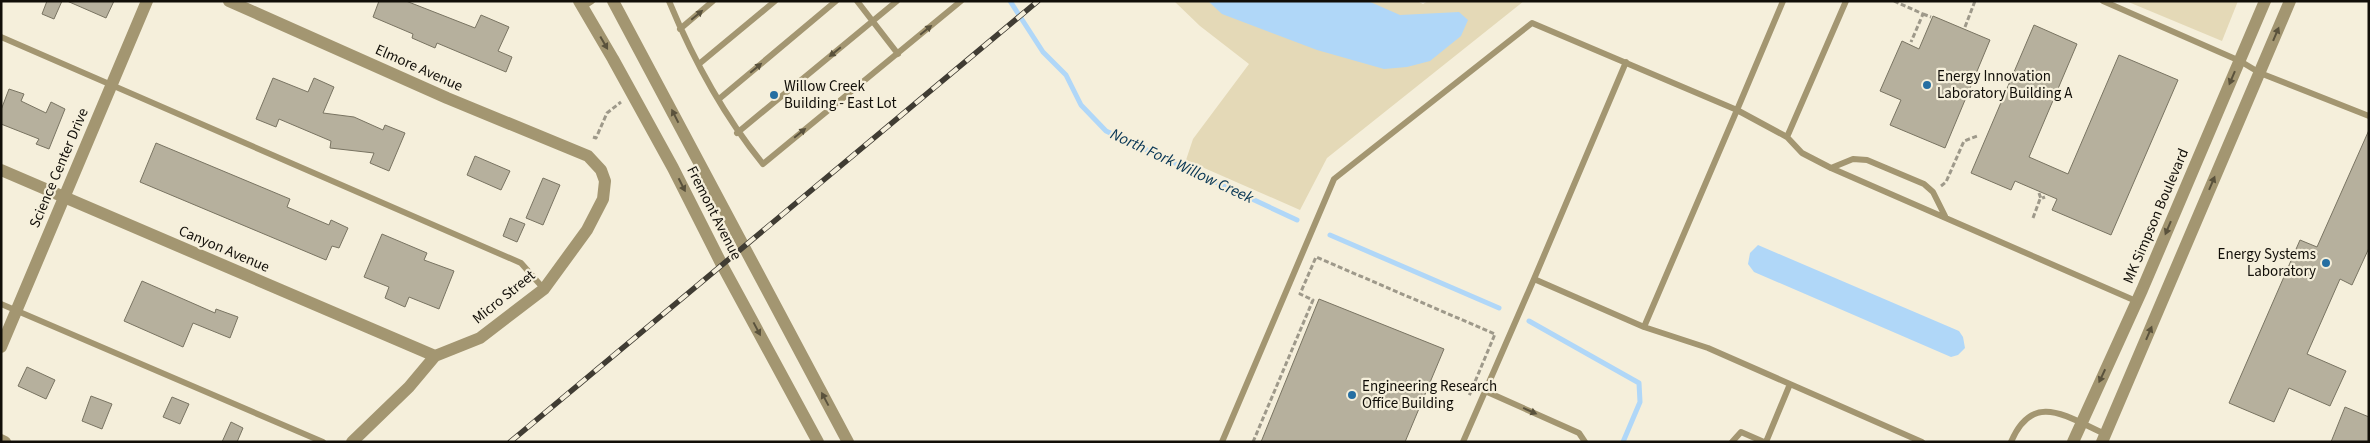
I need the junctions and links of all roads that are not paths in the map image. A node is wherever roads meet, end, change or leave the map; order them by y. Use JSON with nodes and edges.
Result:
{"nodes":[{"id":1,"x":147,"y":1,"type":"edge"},
{"id":2,"x":229,"y":1,"type":"edge"},
{"id":3,"x":613,"y":1,"type":"edge"},
{"id":4,"x":669,"y":1,"type":"edge"},
{"id":5,"x":713,"y":1,"type":"edge"},
{"id":6,"x":774,"y":1,"type":"edge"},
{"id":7,"x":836,"y":1,"type":"edge"},
{"id":8,"x":857,"y":1,"type":"edge"},
{"id":9,"x":898,"y":1,"type":"edge"},
{"id":10,"x":961,"y":1,"type":"edge"},
{"id":11,"x":1783,"y":1,"type":"edge"},
{"id":12,"x":1846,"y":1,"type":"edge"},
{"id":13,"x":2103,"y":1,"type":"edge"},
{"id":14,"x":2265,"y":1,"type":"edge"},
{"id":15,"x":2290,"y":1,"type":"edge"},
{"id":16,"x":585,"y":3,"type":"edge"},
{"id":17,"x":873,"y":21,"type":"junction"},
{"id":18,"x":680,"y":29,"type":"junction"},
{"id":19,"x":1,"y":37,"type":"edge"},
{"id":20,"x":898,"y":54,"type":"junction"},
{"id":21,"x":2240,"y":60,"type":"junction"},
{"id":22,"x":1626,"y":62,"type":"junction"},
{"id":23,"x":699,"y":64,"type":"junction"},
{"id":24,"x":2260,"y":73,"type":"junction"},
{"id":25,"x":112,"y":84,"type":"junction"},
{"id":26,"x":719,"y":99,"type":"junction"},
{"id":27,"x":1737,"y":110,"type":"junction"},
{"id":28,"x":2369,"y":116,"type":"edge"},
{"id":29,"x":737,"y":133,"type":"junction"},
{"id":30,"x":1787,"y":137,"type":"junction"},
{"id":31,"x":596,"y":164,"type":"joint"},
{"id":32,"x":1831,"y":168,"type":"junction"},
{"id":33,"x":1,"y":170,"type":"edge"},
{"id":34,"x":64,"y":197,"type":"junction"},
{"id":35,"x":1945,"y":216,"type":"junction"},
{"id":36,"x":1534,"y":279,"type":"junction"},
{"id":37,"x":544,"y":289,"type":"junction"},
{"id":38,"x":2136,"y":301,"type":"junction"},
{"id":39,"x":1,"y":304,"type":"edge"},
{"id":40,"x":16,"y":310,"type":"junction"},
{"id":41,"x":1644,"y":327,"type":"junction"},
{"id":42,"x":1,"y":347,"type":"edge"},
{"id":43,"x":435,"y":356,"type":"junction"},
{"id":44,"x":1790,"y":384,"type":"junction"},
{"id":45,"x":1485,"y":391,"type":"junction"},
{"id":46,"x":2080,"y":423,"type":"junction"},
{"id":47,"x":2103,"y":438,"type":"edge"},
{"id":48,"x":1,"y":440,"type":"edge"},
{"id":49,"x":5,"y":442,"type":"edge"},
{"id":50,"x":323,"y":442,"type":"edge"},
{"id":51,"x":352,"y":442,"type":"edge"},
{"id":52,"x":818,"y":442,"type":"edge"},
{"id":53,"x":848,"y":442,"type":"edge"},
{"id":54,"x":1222,"y":442,"type":"edge"},
{"id":55,"x":1463,"y":442,"type":"edge"},
{"id":56,"x":1585,"y":442,"type":"edge"},
{"id":57,"x":1732,"y":442,"type":"edge"},
{"id":58,"x":1765,"y":442,"type":"edge"},
{"id":59,"x":1922,"y":442,"type":"edge"},
{"id":60,"x":2011,"y":442,"type":"edge"},
{"id":61,"x":2073,"y":442,"type":"edge"}],
"edges":[{"from":1,"to":25,"type":"street","name":"Science Center Drive"},
{"from":2,"to":31,"type":"street","name":"Elmore Avenue"},
{"from":53,"to":3,"type":"street","name":"Fremont Avenue","one_way":true},
{"from":4,"to":18,"type":"lane"},
{"from":18,"to":5,"type":"lane","one_way":true},
{"from":6,"to":23,"type":"lane"},
{"from":26,"to":7,"type":"lane","one_way":true},
{"from":8,"to":17,"type":"lane"},
{"from":9,"to":17,"type":"lane"},
{"from":20,"to":10,"type":"lane","one_way":true},
{"from":11,"to":27,"type":"lane"},
{"from":12,"to":30,"type":"lane"},
{"from":13,"to":21,"type":"lane"},
{"from":14,"to":21,"type":"street","name":"MK Simpson Boulevard"},
{"from":24,"to":15,"type":"street","one_way":true},
{"from":16,"to":52,"type":"street","name":"Fremont Avenue","one_way":true},
{"from":17,"to":20,"type":"lane"},
{"from":17,"to":29,"type":"lane","one_way":true},
{"from":18,"to":23,"type":"lane"},
{"from":19,"to":25,"type":"lane"},
{"from":29,"to":20,"type":"lane","one_way":true},
{"from":21,"to":24,"type":"lane"},
{"from":21,"to":38,"type":"street","name":"MK Simpson Boulevard","one_way":true},
{"from":22,"to":27,"type":"lane"},
{"from":22,"to":36,"type":"lane"},
{"from":22,"to":54,"type":"lane"},
{"from":23,"to":26,"type":"lane"},
{"from":24,"to":28,"type":"lane"},
{"from":47,"to":24,"type":"street","one_way":true},
{"from":25,"to":34,"type":"street","name":"Science Center Drive"},
{"from":25,"to":37,"type":"lane"},
{"from":26,"to":29,"type":"lane"},
{"from":27,"to":30,"type":"lane"},
{"from":27,"to":41,"type":"lane"},
{"from":30,"to":32,"type":"lane"},
{"from":31,"to":37,"type":"street","name":"Micro Street"},
{"from":32,"to":35,"type":"lane"},
{"from":32,"to":35,"type":"lane"},
{"from":33,"to":34,"type":"street","name":"Canyon Avenue"},
{"from":34,"to":40,"type":"street","name":"Science Center Drive"},
{"from":34,"to":43,"type":"street","name":"Canyon Avenue"},
{"from":35,"to":38,"type":"lane"},
{"from":36,"to":41,"type":"lane"},
{"from":36,"to":45,"type":"lane"},
{"from":37,"to":43,"type":"street","name":"Micro Street"},
{"from":38,"to":46,"type":"street","name":"MK Simpson Boulevard","one_way":true},
{"from":39,"to":40,"type":"lane"},
{"from":40,"to":42,"type":"street","name":"Science Center Drive"},
{"from":40,"to":50,"type":"lane"},
{"from":41,"to":44,"type":"lane"},
{"from":43,"to":51,"type":"street","name":"Micro Street"},
{"from":44,"to":58,"type":"lane"},
{"from":44,"to":59,"type":"lane"},
{"from":45,"to":55,"type":"lane"},
{"from":45,"to":56,"type":"lane","one_way":true},
{"from":46,"to":47,"type":"lane"},
{"from":46,"to":60,"type":"lane"},
{"from":46,"to":61,"type":"street","name":"MK Simpson Boulevard"},
{"from":48,"to":49,"type":"street"},
{"from":57,"to":58,"type":"lane"}]}
